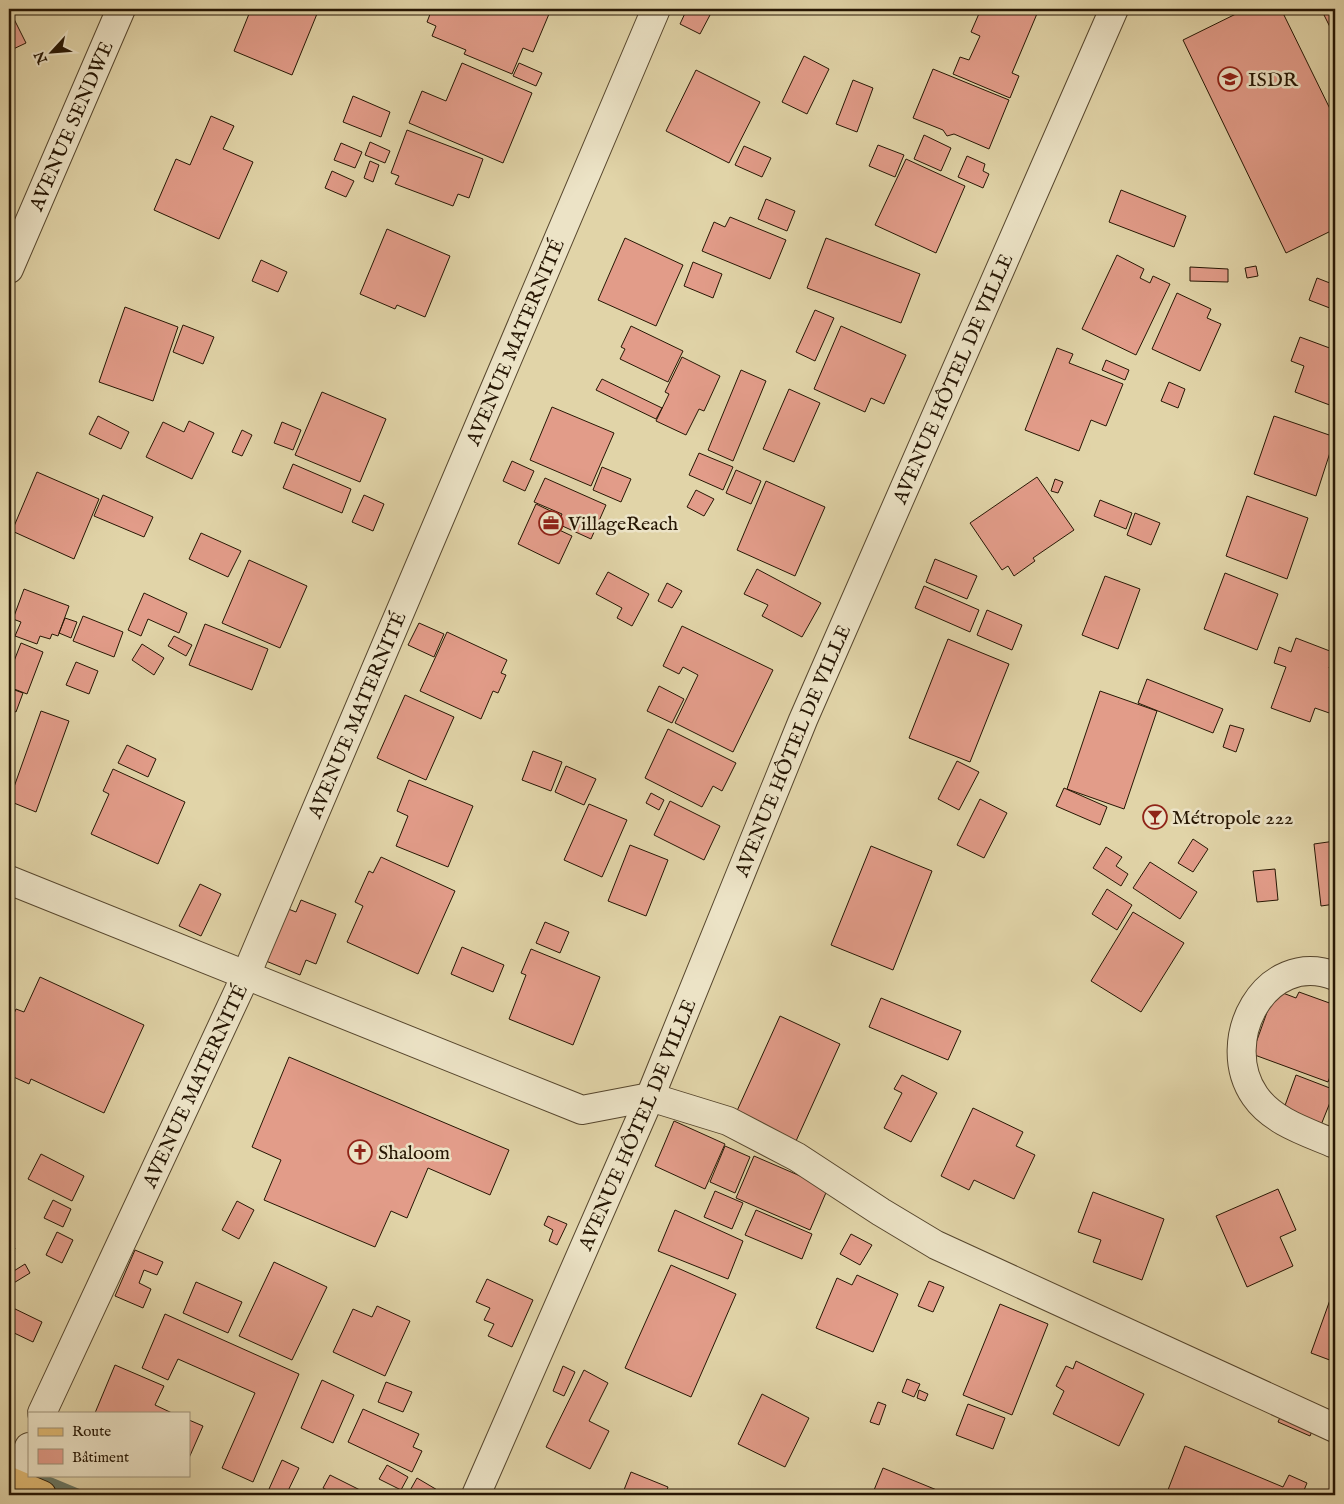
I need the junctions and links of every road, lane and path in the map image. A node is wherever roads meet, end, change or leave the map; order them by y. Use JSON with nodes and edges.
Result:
{"nodes":[{"id":1,"x":121,"y":9,"type":"edge"},
{"id":2,"x":656,"y":9,"type":"edge"},
{"id":3,"x":1114,"y":9,"type":"edge"},
{"id":4,"x":9,"y":269,"type":"edge"},
{"id":5,"x":9,"y":880,"type":"edge"},
{"id":6,"x":246,"y":975,"type":"junction"},
{"id":7,"x":1335,"y":976,"type":"edge"},
{"id":8,"x":650,"y":1097,"type":"junction"},
{"id":9,"x":1335,"y":1144,"type":"edge"},
{"id":10,"x":42,"y":1412,"type":"edge"},
{"id":11,"x":1335,"y":1428,"type":"edge"},
{"id":12,"x":28,"y":1449,"type":"edge"},
{"id":13,"x":11,"y":1487,"type":"edge"},
{"id":14,"x":42,"y":1495,"type":"edge"},
{"id":15,"x":476,"y":1495,"type":"edge"}],
"edges":[{"from":1,"to":4,"type":"street","name":"AVENUE SENDWE"},
{"from":2,"to":6,"type":"street","name":"AVENUE MATERNITÉ"},
{"from":3,"to":8,"type":"street","name":"AVENUE HÔTEL DE VILLE"},
{"from":5,"to":6,"type":"street"},
{"from":6,"to":8,"type":"street"},
{"from":6,"to":10,"type":"street","name":"AVENUE MATERNITÉ"},
{"from":7,"to":9,"type":"street"},
{"from":8,"to":11,"type":"street"},
{"from":8,"to":15,"type":"street","name":"AVENUE HÔTEL DE VILLE"},
{"from":12,"to":13,"type":"street"},
{"from":13,"to":14,"type":"main road"}]}
